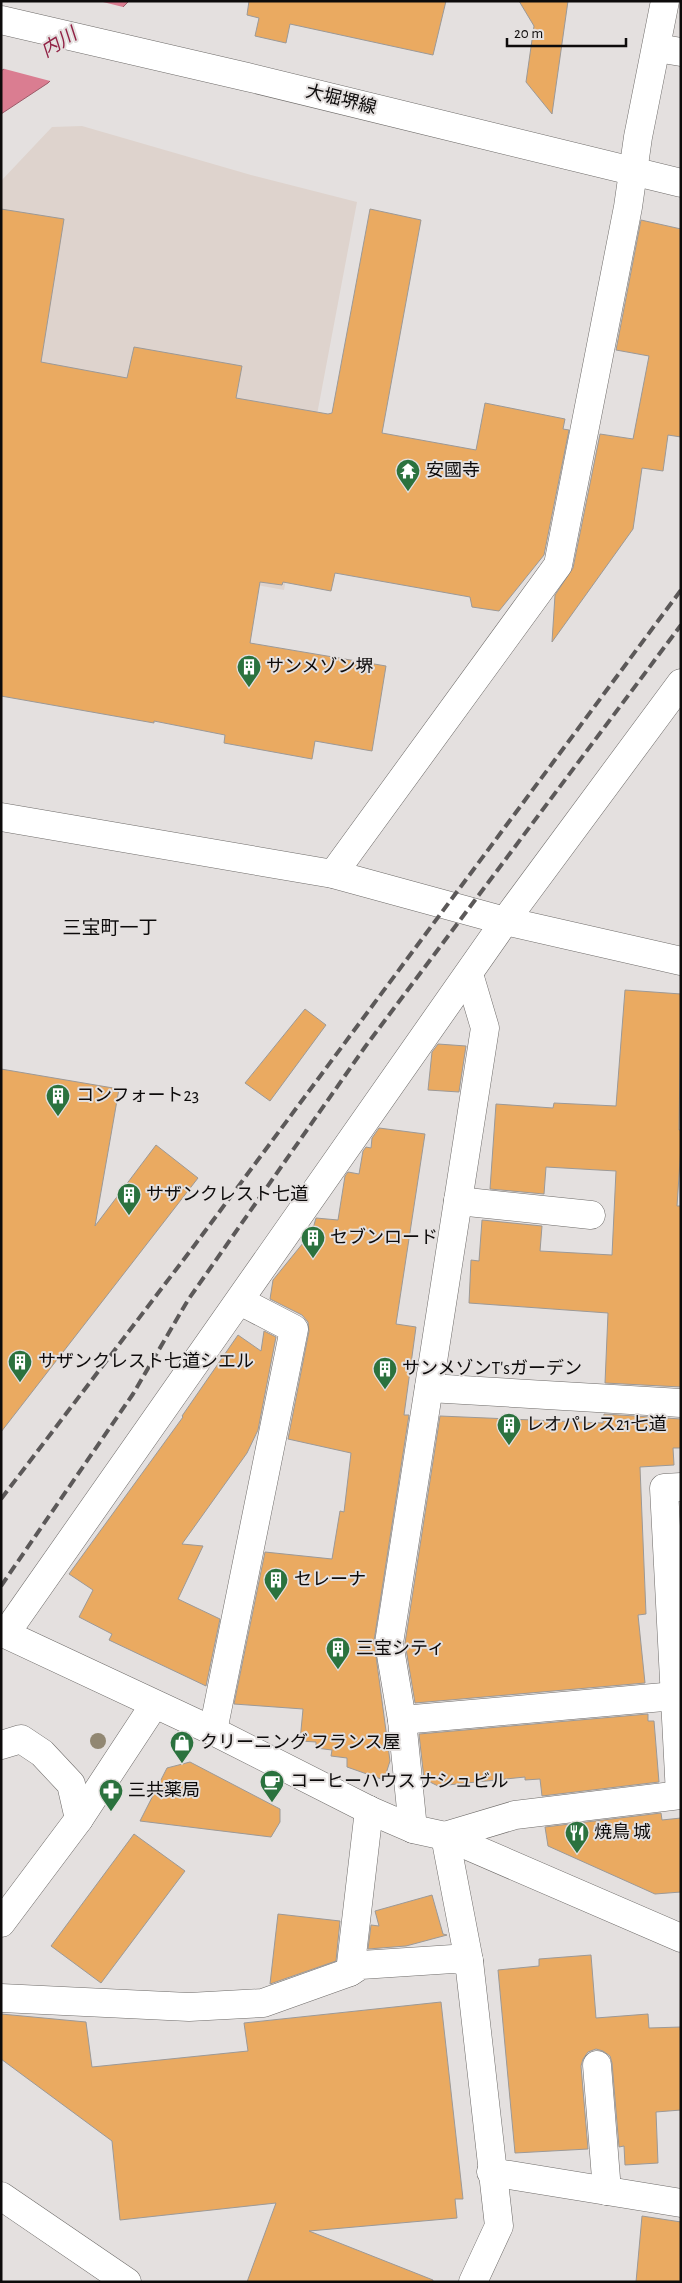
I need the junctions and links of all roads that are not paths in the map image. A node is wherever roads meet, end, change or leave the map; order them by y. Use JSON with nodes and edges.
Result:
{"nodes":[{"id":1,"x":666,"y":1,"type":"edge"},
{"id":2,"x":14,"y":23,"type":"edge"},
{"id":3,"x":669,"y":50,"type":"edge"},
{"id":4,"x":633,"y":172,"type":"junction"},
{"id":5,"x":681,"y":183,"type":"edge"},
{"id":6,"x":681,"y":683,"type":"edge"},
{"id":7,"x":1,"y":817,"type":"edge"},
{"id":8,"x":332,"y":874,"type":"junction"},
{"id":9,"x":506,"y":921,"type":"junction"},
{"id":10,"x":681,"y":961,"type":"edge"},
{"id":11,"x":469,"y":974,"type":"junction"},
{"id":12,"x":458,"y":1200,"type":"junction"},
{"id":13,"x":591,"y":1215,"type":"dead end"},
{"id":14,"x":240,"y":1301,"type":"junction"},
{"id":15,"x":429,"y":1388,"type":"junction"},
{"id":16,"x":681,"y":1403,"type":"edge"},
{"id":17,"x":681,"y":1488,"type":"edge"},
{"id":18,"x":4,"y":1633,"type":"edge"},
{"id":19,"x":675,"y":1696,"type":"junction"},
{"id":20,"x":154,"y":1705,"type":"junction"},
{"id":21,"x":402,"y":1720,"type":"junction"},
{"id":22,"x":213,"y":1731,"type":"junction"},
{"id":23,"x":1,"y":1745,"type":"edge"},
{"id":24,"x":680,"y":1795,"type":"edge"},
{"id":25,"x":369,"y":1810,"type":"junction"},
{"id":26,"x":79,"y":1819,"type":"junction"},
{"id":27,"x":413,"y":1829,"type":"junction"},
{"id":28,"x":445,"y":1836,"type":"junction"},
{"id":29,"x":6,"y":1912,"type":"edge"},
{"id":30,"x":681,"y":1938,"type":"edge"},
{"id":31,"x":469,"y":1961,"type":"junction"},
{"id":32,"x":350,"y":1972,"type":"junction"},
{"id":33,"x":1,"y":1998,"type":"edge"},
{"id":34,"x":597,"y":2065,"type":"dead end"},
{"id":35,"x":491,"y":2172,"type":"junction"},
{"id":36,"x":606,"y":2191,"type":"junction"},
{"id":37,"x":1,"y":2196,"type":"edge"},
{"id":38,"x":681,"y":2203,"type":"edge"},
{"id":39,"x":126,"y":2282,"type":"edge"},
{"id":40,"x":473,"y":2282,"type":"edge"}],
"edges":[{"from":1,"to":3,"type":"street"},
{"from":2,"to":4,"type":"street","name":"大堀堺線"},
{"from":3,"to":4,"type":"street"},
{"from":4,"to":5,"type":"street","name":"大堀堺線"},
{"from":4,"to":8,"type":"street"},
{"from":6,"to":9,"type":"street"},
{"from":7,"to":8,"type":"street"},
{"from":8,"to":9,"type":"street"},
{"from":9,"to":10,"type":"street"},
{"from":9,"to":11,"type":"street"},
{"from":11,"to":12,"type":"street"},
{"from":11,"to":14,"type":"street"},
{"from":12,"to":13,"type":"street"},
{"from":12,"to":15,"type":"street"},
{"from":14,"to":18,"type":"street"},
{"from":14,"to":22,"type":"street"},
{"from":15,"to":16,"type":"street"},
{"from":15,"to":21,"type":"street"},
{"from":17,"to":19,"type":"street"},
{"from":18,"to":20,"type":"street"},
{"from":19,"to":21,"type":"street"},
{"from":19,"to":24,"type":"street"},
{"from":20,"to":22,"type":"street"},
{"from":20,"to":26,"type":"street"},
{"from":21,"to":27,"type":"street"},
{"from":22,"to":25,"type":"street"},
{"from":23,"to":26,"type":"street"},
{"from":24,"to":28,"type":"street"},
{"from":25,"to":27,"type":"street"},
{"from":25,"to":32,"type":"street"},
{"from":26,"to":29,"type":"street"},
{"from":27,"to":28,"type":"street"},
{"from":28,"to":30,"type":"street"},
{"from":28,"to":31,"type":"street"},
{"from":31,"to":32,"type":"street"},
{"from":31,"to":35,"type":"street"},
{"from":32,"to":33,"type":"street"},
{"from":34,"to":36,"type":"street"},
{"from":35,"to":36,"type":"street"},
{"from":35,"to":40,"type":"street"},
{"from":36,"to":38,"type":"street"},
{"from":37,"to":39,"type":"street"}]}
